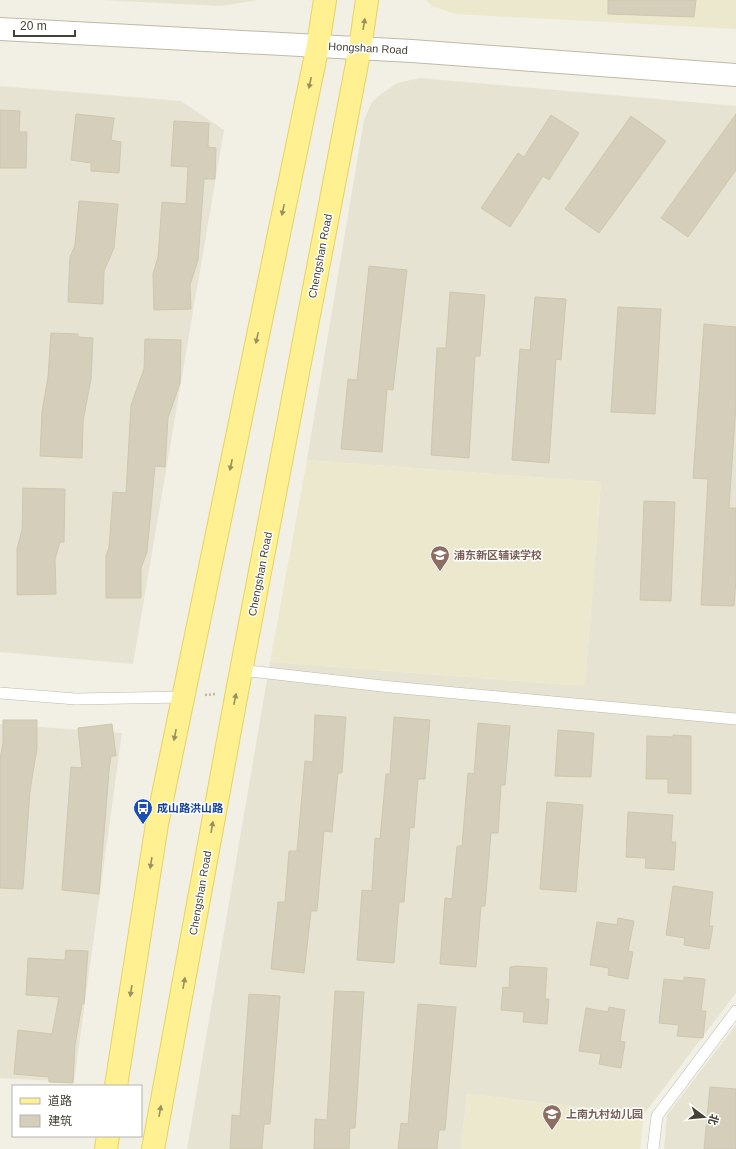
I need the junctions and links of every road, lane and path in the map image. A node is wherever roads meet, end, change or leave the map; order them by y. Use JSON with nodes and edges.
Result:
{"nodes":[{"id":1,"x":325,"y":0,"type":"edge"},
{"id":2,"x":367,"y":0,"type":"edge"},
{"id":3,"x":0,"y":30,"type":"edge"},
{"id":4,"x":318,"y":45,"type":"junction"},
{"id":5,"x":360,"y":48,"type":"junction"},
{"id":6,"x":736,"y":75,"type":"edge"},
{"id":7,"x":241,"y":670,"type":"junction"},
{"id":8,"x":237,"y":692,"type":"junction"},
{"id":9,"x":0,"y":693,"type":"edge"},
{"id":10,"x":183,"y":697,"type":"junction"},
{"id":11,"x":736,"y":719,"type":"edge"},
{"id":12,"x":736,"y":1011,"type":"edge"},
{"id":13,"x":116,"y":1085,"type":"edge"},
{"id":14,"x":108,"y":1137,"type":"edge"},
{"id":15,"x":106,"y":1149,"type":"edge"},
{"id":16,"x":153,"y":1149,"type":"edge"},
{"id":17,"x":653,"y":1149,"type":"edge"}],
"edges":[{"from":1,"to":4,"type":"main road"},
{"from":5,"to":2,"type":"main road","name":"Chengshan Road","one_way":true},
{"from":3,"to":4,"type":"street","name":"Hongshan Road"},
{"from":4,"to":5,"type":"street","name":"Hongshan Road"},
{"from":4,"to":10,"type":"main road","one_way":true},
{"from":5,"to":6,"type":"street","name":"Hongshan Road"},
{"from":5,"to":7,"type":"main road","name":"Chengshan Road"},
{"from":7,"to":8,"type":"main road","name":"Chengshan Road"},
{"from":7,"to":11,"type":"lane"},
{"from":8,"to":10,"type":"path"},
{"from":16,"to":8,"type":"main road","name":"Chengshan Road","one_way":true},
{"from":9,"to":10,"type":"lane"},
{"from":10,"to":13,"type":"main road","one_way":true},
{"from":12,"to":17,"type":"lane"},
{"from":14,"to":15,"type":"main road"}]}
